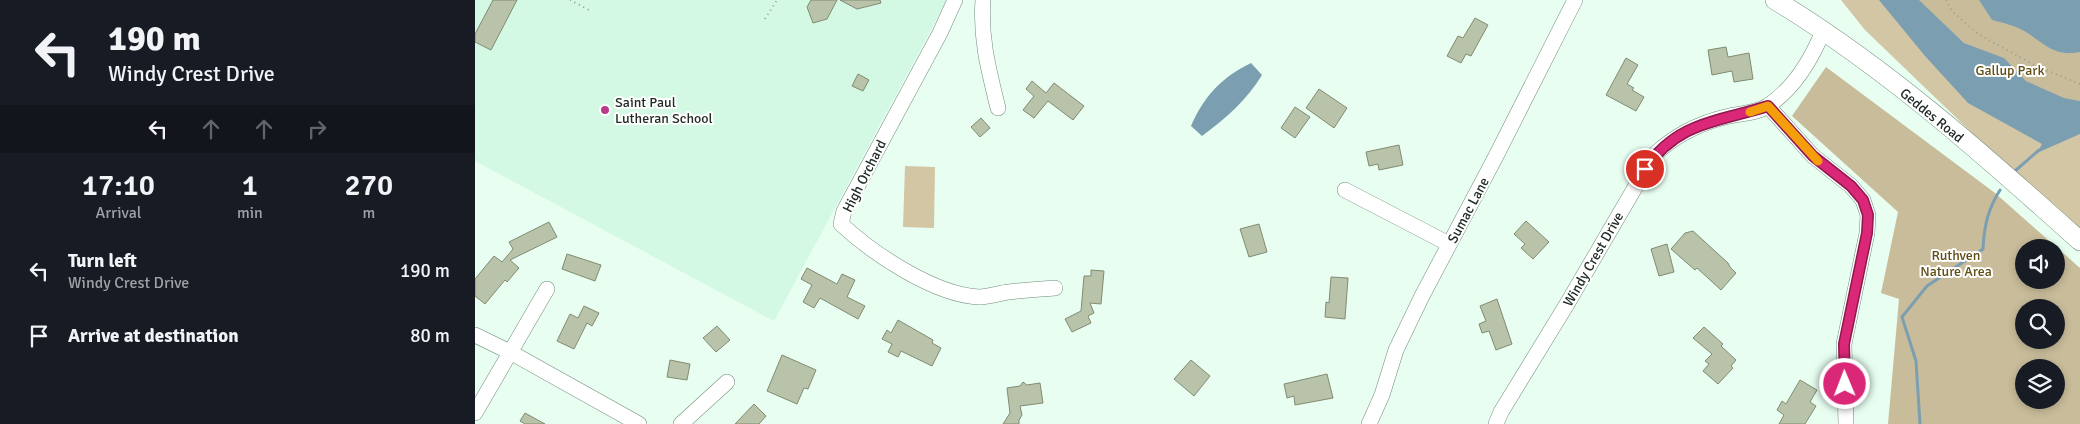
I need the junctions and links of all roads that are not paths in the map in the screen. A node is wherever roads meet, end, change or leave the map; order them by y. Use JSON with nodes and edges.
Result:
{"nodes":[{"id":1,"x":955,"y":0,"type":"edge"},
{"id":2,"x":983,"y":0,"type":"edge"},
{"id":3,"x":1575,"y":0,"type":"edge"},
{"id":4,"x":1775,"y":0,"type":"edge"},
{"id":5,"x":1823,"y":31,"type":"junction"},
{"id":6,"x":1768,"y":106,"type":"junction"},
{"id":7,"x":998,"y":108,"type":"dead end"},
{"id":8,"x":1345,"y":190,"type":"dead end"},
{"id":9,"x":2080,"y":241,"type":"edge"},
{"id":10,"x":1449,"y":244,"type":"junction"},
{"id":11,"x":1055,"y":288,"type":"dead end"},
{"id":12,"x":547,"y":289,"type":"dead end"},
{"id":13,"x":475,"y":335,"type":"edge"},
{"id":14,"x":510,"y":352,"type":"junction"},
{"id":15,"x":727,"y":382,"type":"dead end"},
{"id":16,"x":475,"y":413,"type":"edge"},
{"id":17,"x":639,"y":424,"type":"edge"},
{"id":18,"x":681,"y":424,"type":"edge"},
{"id":19,"x":1369,"y":424,"type":"edge"},
{"id":20,"x":1496,"y":424,"type":"edge"},
{"id":21,"x":1846,"y":424,"type":"edge"}],
"edges":[{"from":1,"to":11,"type":"street","name":"High Orchard"},
{"from":2,"to":7,"type":"street"},
{"from":3,"to":10,"type":"street","name":"Sumac Lane"},
{"from":4,"to":5,"type":"main road","name":"Geddes Road"},
{"from":5,"to":6,"type":"street","name":"Windy Crest Drive"},
{"from":5,"to":9,"type":"main road","name":"Geddes Road"},
{"from":6,"to":20,"type":"street","name":"Windy Crest Drive"},
{"from":6,"to":21,"type":"street"},
{"from":8,"to":10,"type":"street"},
{"from":10,"to":19,"type":"street","name":"Sumac Lane"},
{"from":12,"to":14,"type":"street"},
{"from":13,"to":14,"type":"street"},
{"from":14,"to":16,"type":"street"},
{"from":14,"to":17,"type":"street"},
{"from":15,"to":18,"type":"street"}]}
